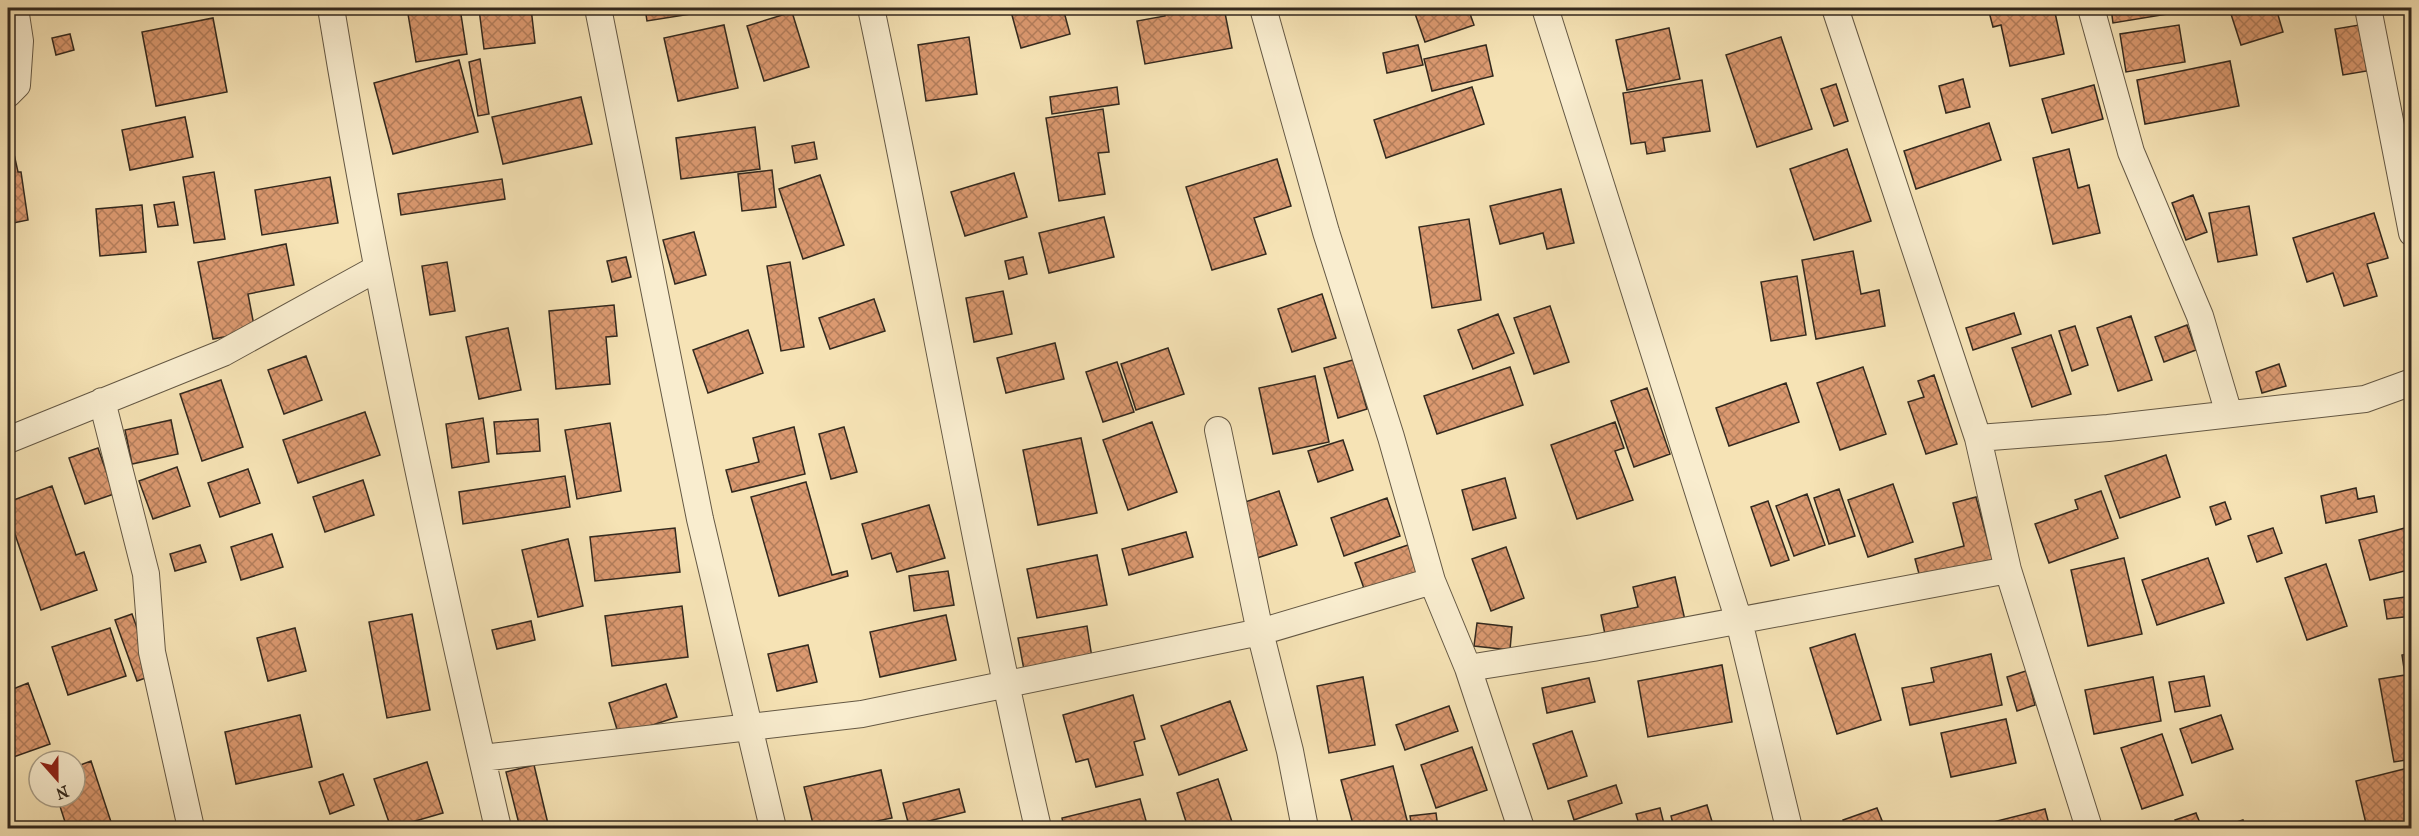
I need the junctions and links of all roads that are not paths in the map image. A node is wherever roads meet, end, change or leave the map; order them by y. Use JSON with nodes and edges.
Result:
{"nodes":[{"id":1,"x":15,"y":8,"type":"edge"},
{"id":2,"x":331,"y":8,"type":"edge"},
{"id":3,"x":598,"y":8,"type":"edge"},
{"id":4,"x":871,"y":8,"type":"edge"},
{"id":5,"x":1263,"y":8,"type":"edge"},
{"id":6,"x":1545,"y":8,"type":"edge"},
{"id":7,"x":1835,"y":8,"type":"edge"},
{"id":8,"x":2091,"y":8,"type":"edge"},
{"id":9,"x":2368,"y":8,"type":"edge"},
{"id":10,"x":8,"y":94,"type":"edge"},
{"id":11,"x":2412,"y":233,"type":"edge"},
{"id":12,"x":376,"y":269,"type":"junction"},
{"id":13,"x":2412,"y":382,"type":"edge"},
{"id":14,"x":102,"y":401,"type":"junction"},
{"id":15,"x":2229,"y":414,"type":"junction"},
{"id":16,"x":1218,"y":430,"type":"dead end"},
{"id":17,"x":1978,"y":438,"type":"junction"},
{"id":18,"x":8,"y":440,"type":"edge"},
{"id":19,"x":2008,"y":570,"type":"junction"},
{"id":20,"x":1432,"y":581,"type":"junction"},
{"id":21,"x":1739,"y":621,"type":"junction"},
{"id":22,"x":1260,"y":632,"type":"junction"},
{"id":23,"x":1468,"y":668,"type":"junction"},
{"id":24,"x":1005,"y":684,"type":"junction"},
{"id":25,"x":750,"y":727,"type":"junction"},
{"id":26,"x":482,"y":758,"type":"junction"},
{"id":27,"x":191,"y":828,"type":"edge"},
{"id":28,"x":498,"y":828,"type":"edge"},
{"id":29,"x":773,"y":828,"type":"edge"},
{"id":30,"x":1038,"y":828,"type":"edge"},
{"id":31,"x":1305,"y":828,"type":"edge"},
{"id":32,"x":1521,"y":828,"type":"edge"},
{"id":33,"x":1789,"y":828,"type":"edge"},
{"id":34,"x":2089,"y":828,"type":"edge"}],
"edges":[{"from":1,"to":10,"type":"street"},
{"from":2,"to":12,"type":"street"},
{"from":3,"to":25,"type":"street"},
{"from":4,"to":24,"type":"street"},
{"from":5,"to":20,"type":"street"},
{"from":6,"to":21,"type":"street"},
{"from":7,"to":17,"type":"street"},
{"from":8,"to":15,"type":"street"},
{"from":9,"to":11,"type":"street"},
{"from":12,"to":14,"type":"street"},
{"from":12,"to":26,"type":"street"},
{"from":13,"to":15,"type":"street"},
{"from":14,"to":18,"type":"street"},
{"from":14,"to":27,"type":"street"},
{"from":15,"to":17,"type":"street"},
{"from":16,"to":22,"type":"street"},
{"from":17,"to":19,"type":"street"},
{"from":19,"to":21,"type":"street"},
{"from":19,"to":34,"type":"street"},
{"from":20,"to":22,"type":"street"},
{"from":20,"to":23,"type":"street"},
{"from":21,"to":23,"type":"street"},
{"from":21,"to":33,"type":"street"},
{"from":22,"to":24,"type":"street"},
{"from":22,"to":31,"type":"street"},
{"from":23,"to":32,"type":"street"},
{"from":24,"to":25,"type":"street"},
{"from":24,"to":30,"type":"street"},
{"from":25,"to":26,"type":"street"},
{"from":25,"to":29,"type":"street"},
{"from":26,"to":28,"type":"street"}]}
